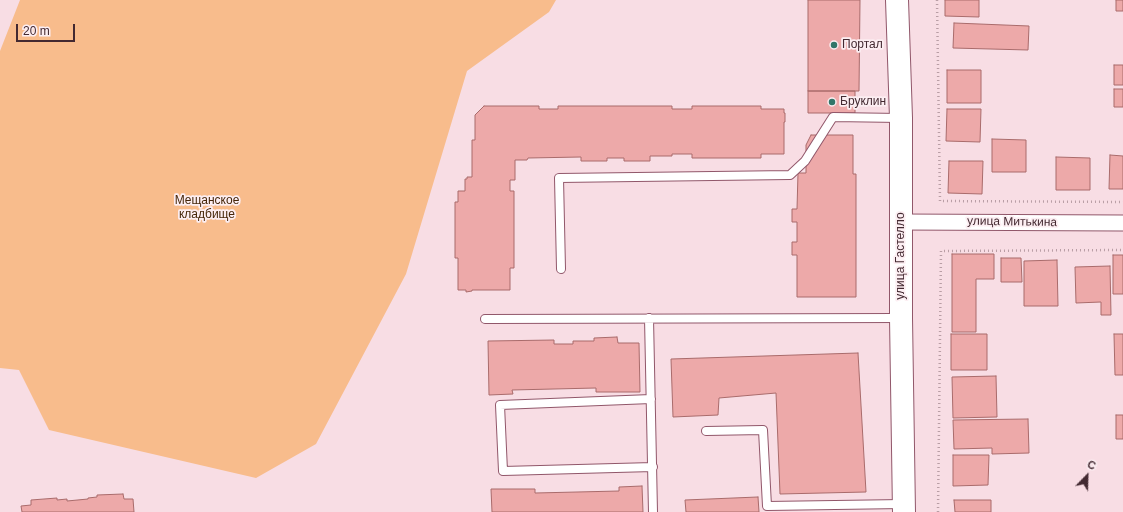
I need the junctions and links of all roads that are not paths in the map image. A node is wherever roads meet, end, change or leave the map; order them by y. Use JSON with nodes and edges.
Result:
{"nodes":[{"id":1,"x":897,"y":0,"type":"edge"},
{"id":2,"x":901,"y":118,"type":"junction"},
{"id":3,"x":900,"y":222,"type":"junction"},
{"id":4,"x":1123,"y":223,"type":"edge"},
{"id":5,"x":561,"y":269,"type":"dead end"},
{"id":6,"x":649,"y":318,"type":"junction"},
{"id":7,"x":901,"y":318,"type":"junction"},
{"id":8,"x":485,"y":319,"type":"dead end"},
{"id":9,"x":651,"y":399,"type":"junction"},
{"id":10,"x":706,"y":431,"type":"dead end"},
{"id":11,"x":653,"y":467,"type":"junction"},
{"id":12,"x":904,"y":508,"type":"edge"},
{"id":13,"x":653,"y":512,"type":"edge"}],
"edges":[{"from":1,"to":2,"type":"street","name":"улица Гастелло"},
{"from":2,"to":3,"type":"street","name":"улица Гастелло"},
{"from":2,"to":5,"type":"lane"},
{"from":3,"to":4,"type":"street","name":"улица Митькина"},
{"from":3,"to":7,"type":"street","name":"улица Гастелло"},
{"from":6,"to":7,"type":"lane"},
{"from":6,"to":8,"type":"lane"},
{"from":6,"to":9,"type":"lane"},
{"from":7,"to":12,"type":"street","name":"улица Гастелло"},
{"from":9,"to":11,"type":"lane"},
{"from":9,"to":11,"type":"lane"},
{"from":10,"to":12,"type":"lane"},
{"from":11,"to":13,"type":"lane"}]}
